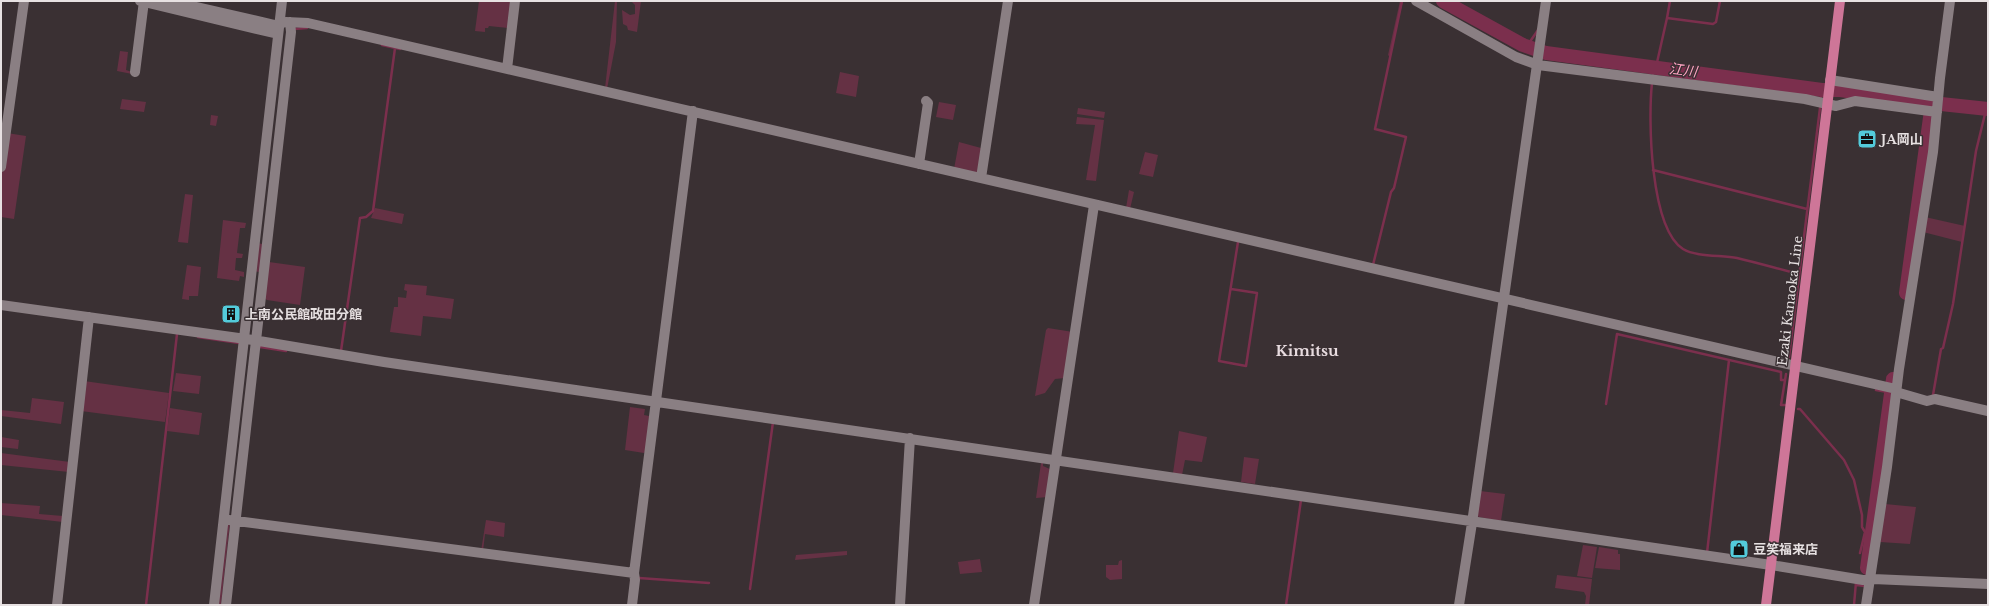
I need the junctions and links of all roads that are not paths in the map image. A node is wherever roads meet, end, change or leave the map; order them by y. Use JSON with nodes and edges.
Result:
{"nodes":[{"id":1,"x":24,"y":1,"type":"edge"},
{"id":2,"x":143,"y":1,"type":"edge"},
{"id":3,"x":170,"y":1,"type":"edge"},
{"id":4,"x":282,"y":1,"type":"edge"},
{"id":5,"x":515,"y":1,"type":"edge"},
{"id":6,"x":1008,"y":1,"type":"edge"},
{"id":7,"x":1416,"y":1,"type":"edge"},
{"id":8,"x":1546,"y":1,"type":"edge"},
{"id":9,"x":1840,"y":1,"type":"edge"},
{"id":10,"x":1950,"y":1,"type":"edge"},
{"id":11,"x":284,"y":32,"type":"junction"},
{"id":12,"x":1538,"y":62,"type":"junction"},
{"id":13,"x":507,"y":69,"type":"junction"},
{"id":14,"x":135,"y":72,"type":"dead end"},
{"id":15,"x":1830,"y":81,"type":"junction"},
{"id":16,"x":1938,"y":97,"type":"junction"},
{"id":17,"x":926,"y":101,"type":"dead end"},
{"id":18,"x":1828,"y":102,"type":"junction"},
{"id":19,"x":1933,"y":112,"type":"junction"},
{"id":20,"x":693,"y":114,"type":"junction"},
{"id":21,"x":919,"y":164,"type":"junction"},
{"id":22,"x":1,"y":167,"type":"edge"},
{"id":23,"x":981,"y":178,"type":"junction"},
{"id":24,"x":1093,"y":207,"type":"junction"},
{"id":25,"x":1504,"y":301,"type":"junction"},
{"id":26,"x":1,"y":305,"type":"edge"},
{"id":27,"x":89,"y":320,"type":"junction"},
{"id":28,"x":251,"y":340,"type":"junction"},
{"id":29,"x":1796,"y":366,"type":"junction"},
{"id":30,"x":1894,"y":389,"type":"junction"},
{"id":31,"x":656,"y":404,"type":"junction"},
{"id":32,"x":1988,"y":411,"type":"edge"},
{"id":33,"x":909,"y":441,"type":"junction"},
{"id":34,"x":1055,"y":462,"type":"junction"},
{"id":35,"x":230,"y":520,"type":"junction"},
{"id":36,"x":1472,"y":523,"type":"junction"},
{"id":37,"x":1771,"y":565,"type":"junction"},
{"id":38,"x":634,"y":573,"type":"junction"},
{"id":39,"x":1866,"y":580,"type":"junction"},
{"id":40,"x":1988,"y":584,"type":"edge"},
{"id":41,"x":57,"y":605,"type":"edge"},
{"id":42,"x":214,"y":605,"type":"edge"},
{"id":43,"x":226,"y":605,"type":"edge"},
{"id":44,"x":632,"y":605,"type":"edge"},
{"id":45,"x":900,"y":605,"type":"edge"},
{"id":46,"x":1034,"y":605,"type":"edge"},
{"id":47,"x":1459,"y":605,"type":"edge"},
{"id":48,"x":1766,"y":605,"type":"edge"},
{"id":49,"x":1866,"y":605,"type":"edge"}],
"edges":[{"from":1,"to":22,"type":"street"},
{"from":2,"to":11,"type":"street"},
{"from":2,"to":14,"type":"street"},
{"from":3,"to":11,"type":"street"},
{"from":4,"to":11,"type":"street"},
{"from":5,"to":13,"type":"street"},
{"from":6,"to":23,"type":"street"},
{"from":7,"to":12,"type":"street"},
{"from":8,"to":12,"type":"street"},
{"from":9,"to":15,"type":"main road","name":"Ezaki Kanaoka Line"},
{"from":10,"to":16,"type":"street"},
{"from":11,"to":13,"type":"street"},
{"from":11,"to":28,"type":"street"},
{"from":12,"to":18,"type":"street"},
{"from":12,"to":25,"type":"street"},
{"from":13,"to":20,"type":"street"},
{"from":15,"to":16,"type":"street"},
{"from":15,"to":18,"type":"main road","name":"Ezaki Kanaoka Line"},
{"from":16,"to":19,"type":"street"},
{"from":17,"to":21,"type":"street"},
{"from":18,"to":19,"type":"street"},
{"from":18,"to":29,"type":"main road","name":"Ezaki Kanaoka Line"},
{"from":19,"to":30,"type":"street"},
{"from":20,"to":21,"type":"street"},
{"from":20,"to":31,"type":"street"},
{"from":21,"to":23,"type":"street"},
{"from":23,"to":24,"type":"street"},
{"from":24,"to":25,"type":"street"},
{"from":24,"to":34,"type":"street"},
{"from":25,"to":29,"type":"street"},
{"from":25,"to":36,"type":"street"},
{"from":26,"to":27,"type":"street"},
{"from":27,"to":28,"type":"street"},
{"from":27,"to":41,"type":"street"},
{"from":28,"to":31,"type":"street"},
{"from":28,"to":35,"type":"street"},
{"from":29,"to":30,"type":"street"},
{"from":29,"to":37,"type":"main road","name":"Ezaki Kanaoka Line"},
{"from":30,"to":32,"type":"street"},
{"from":30,"to":39,"type":"street"},
{"from":31,"to":33,"type":"street"},
{"from":31,"to":38,"type":"street"},
{"from":33,"to":34,"type":"street"},
{"from":33,"to":45,"type":"street"},
{"from":34,"to":36,"type":"street"},
{"from":34,"to":46,"type":"street"},
{"from":35,"to":38,"type":"street"},
{"from":35,"to":42,"type":"street"},
{"from":35,"to":43,"type":"street"},
{"from":36,"to":37,"type":"street"},
{"from":36,"to":47,"type":"street"},
{"from":37,"to":39,"type":"street"},
{"from":37,"to":48,"type":"main road","name":"Ezaki Kanaoka Line"},
{"from":38,"to":44,"type":"street"},
{"from":39,"to":40,"type":"street"},
{"from":39,"to":49,"type":"street"}]}
